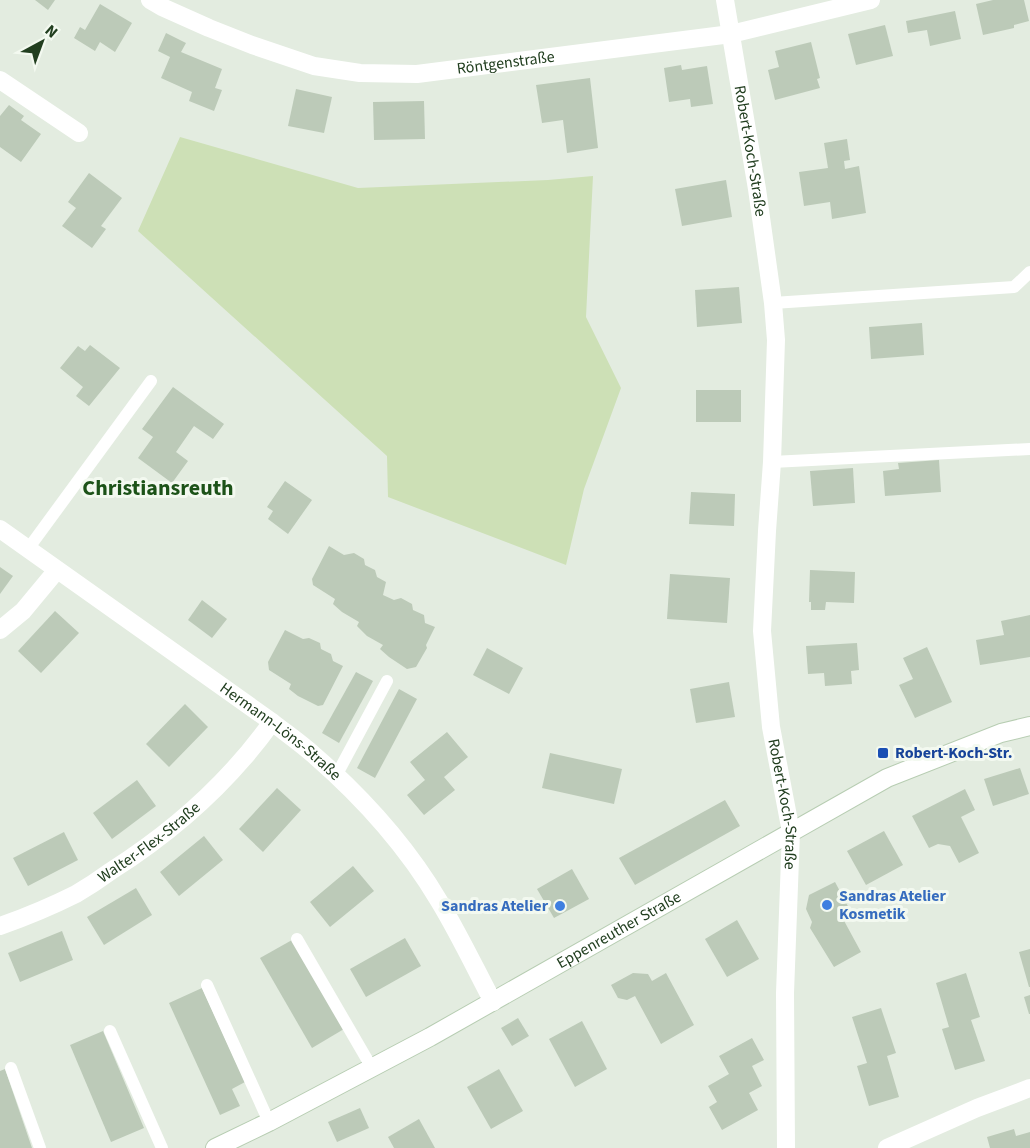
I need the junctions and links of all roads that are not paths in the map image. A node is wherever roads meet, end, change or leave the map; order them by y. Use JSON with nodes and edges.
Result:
{"nodes":[{"id":1,"x":150,"y":0,"type":"edge"},
{"id":2,"x":726,"y":0,"type":"edge"},
{"id":3,"x":871,"y":0,"type":"edge"},
{"id":4,"x":731,"y":34,"type":"junction"},
{"id":5,"x":0,"y":80,"type":"edge"},
{"id":6,"x":79,"y":133,"type":"dead end"},
{"id":7,"x":1030,"y":272,"type":"edge"},
{"id":8,"x":773,"y":303,"type":"junction"},
{"id":9,"x":151,"y":381,"type":"dead end"},
{"id":10,"x":1030,"y":449,"type":"edge"},
{"id":11,"x":772,"y":462,"type":"junction"},
{"id":12,"x":0,"y":529,"type":"edge"},
{"id":13,"x":28,"y":549,"type":"junction"},
{"id":14,"x":57,"y":570,"type":"junction"},
{"id":15,"x":0,"y":630,"type":"edge"},
{"id":16,"x":387,"y":681,"type":"dead end"},
{"id":17,"x":272,"y":722,"type":"junction"},
{"id":18,"x":1030,"y":726,"type":"edge"},
{"id":19,"x":336,"y":776,"type":"junction"},
{"id":20,"x":791,"y":832,"type":"junction"},
{"id":21,"x":0,"y":926,"type":"edge"},
{"id":22,"x":297,"y":939,"type":"dead end"},
{"id":23,"x":207,"y":985,"type":"dead end"},
{"id":24,"x":493,"y":1002,"type":"junction"},
{"id":25,"x":110,"y":1031,"type":"dead end"},
{"id":26,"x":12,"y":1068,"type":"dead end"},
{"id":27,"x":372,"y":1068,"type":"junction"},
{"id":28,"x":1030,"y":1088,"type":"edge"},
{"id":29,"x":269,"y":1122,"type":"junction"},
{"id":30,"x":40,"y":1148,"type":"edge"},
{"id":31,"x":162,"y":1148,"type":"edge"},
{"id":32,"x":215,"y":1148,"type":"edge"},
{"id":33,"x":786,"y":1148,"type":"edge"},
{"id":34,"x":887,"y":1148,"type":"edge"}],
"edges":[{"from":1,"to":4,"type":"street","name":"Röntgenstraße"},
{"from":2,"to":4,"type":"street","name":"Robert-Koch-Straße"},
{"from":3,"to":4,"type":"street","name":"Röntgenstraße"},
{"from":4,"to":8,"type":"street","name":"Robert-Koch-Straße"},
{"from":5,"to":6,"type":"street"},
{"from":7,"to":8,"type":"lane"},
{"from":8,"to":11,"type":"street","name":"Robert-Koch-Straße"},
{"from":9,"to":13,"type":"lane"},
{"from":10,"to":11,"type":"lane"},
{"from":11,"to":20,"type":"street","name":"Robert-Koch-Straße"},
{"from":12,"to":13,"type":"street","name":"Hermann-Löns-Straße"},
{"from":13,"to":14,"type":"street","name":"Hermann-Löns-Straße"},
{"from":14,"to":15,"type":"street"},
{"from":14,"to":17,"type":"street","name":"Hermann-Löns-Straße"},
{"from":16,"to":19,"type":"lane"},
{"from":17,"to":19,"type":"street","name":"Hermann-Löns-Straße"},
{"from":17,"to":21,"type":"street","name":"Walter-Flex-Straße"},
{"from":18,"to":20,"type":"street","name":"Eppenreuther Straße"},
{"from":19,"to":24,"type":"street","name":"Hermann-Löns-Straße"},
{"from":20,"to":24,"type":"street","name":"Eppenreuther Straße"},
{"from":20,"to":33,"type":"street","name":"Robert-Koch-Straße"},
{"from":22,"to":27,"type":"lane"},
{"from":23,"to":29,"type":"lane"},
{"from":24,"to":27,"type":"street","name":"Eppenreuther Straße"},
{"from":25,"to":31,"type":"lane"},
{"from":26,"to":30,"type":"lane"},
{"from":27,"to":29,"type":"street","name":"Eppenreuther Straße"},
{"from":28,"to":34,"type":"street"},
{"from":29,"to":32,"type":"street","name":"Eppenreuther Straße"}]}
